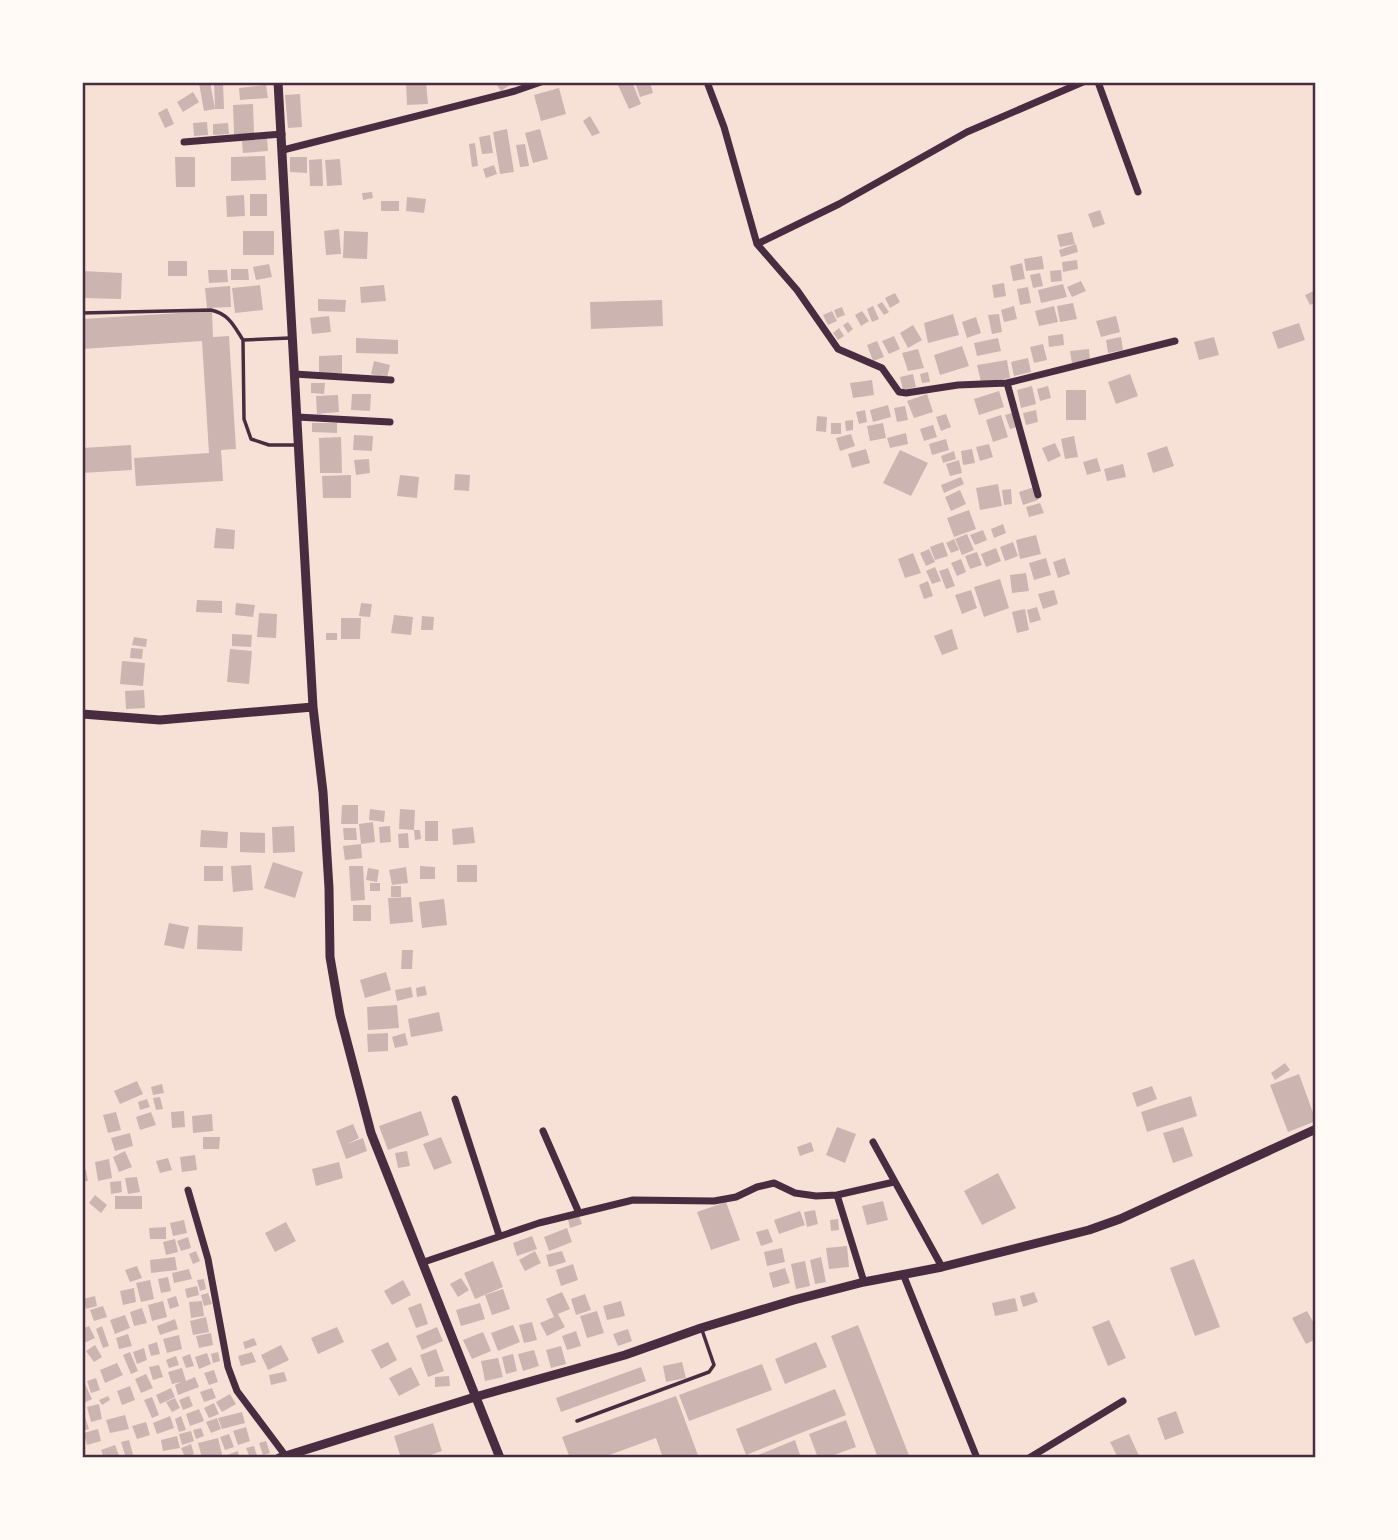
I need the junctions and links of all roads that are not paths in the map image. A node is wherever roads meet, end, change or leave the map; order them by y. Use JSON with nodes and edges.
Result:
{"nodes":[{"id":1,"x":278,"y":82,"type":"edge"},
{"id":2,"x":541,"y":82,"type":"edge"},
{"id":3,"x":707,"y":82,"type":"edge"},
{"id":4,"x":1083,"y":82,"type":"edge"},
{"id":5,"x":1098,"y":82,"type":"edge"},
{"id":6,"x":282,"y":134,"type":"junction"},
{"id":7,"x":184,"y":142,"type":"dead end"},
{"id":8,"x":283,"y":150,"type":"junction"},
{"id":9,"x":1138,"y":192,"type":"dead end"},
{"id":10,"x":757,"y":244,"type":"junction"},
{"id":11,"x":82,"y":313,"type":"edge"},
{"id":12,"x":293,"y":338,"type":"junction"},
{"id":13,"x":243,"y":340,"type":"junction"},
{"id":14,"x":1175,"y":341,"type":"dead end"},
{"id":15,"x":294,"y":374,"type":"junction"},
{"id":16,"x":391,"y":380,"type":"dead end"},
{"id":17,"x":1007,"y":383,"type":"junction"},
{"id":18,"x":297,"y":417,"type":"junction"},
{"id":19,"x":390,"y":422,"type":"dead end"},
{"id":20,"x":299,"y":445,"type":"junction"},
{"id":21,"x":1038,"y":495,"type":"dead end"},
{"id":22,"x":313,"y":707,"type":"junction"},
{"id":23,"x":82,"y":715,"type":"edge"},
{"id":24,"x":455,"y":1100,"type":"dead end"},
{"id":25,"x":1316,"y":1129,"type":"edge"},
{"id":26,"x":543,"y":1131,"type":"dead end"},
{"id":27,"x":873,"y":1142,"type":"dead end"},
{"id":28,"x":894,"y":1182,"type":"junction"},
{"id":29,"x":188,"y":1191,"type":"dead end"},
{"id":30,"x":837,"y":1195,"type":"junction"},
{"id":31,"x":579,"y":1213,"type":"junction"},
{"id":32,"x":499,"y":1236,"type":"junction"},
{"id":33,"x":424,"y":1262,"type":"junction"},
{"id":34,"x":942,"y":1267,"type":"junction"},
{"id":35,"x":903,"y":1274,"type":"junction"},
{"id":36,"x":864,"y":1282,"type":"junction"},
{"id":37,"x":704,"y":1333,"type":"junction"},
{"id":38,"x":477,"y":1401,"type":"junction"},
{"id":39,"x":1123,"y":1401,"type":"dead end"},
{"id":40,"x":577,"y":1421,"type":"dead end"},
{"id":41,"x":282,"y":1457,"type":"edge"},
{"id":42,"x":500,"y":1458,"type":"edge"},
{"id":43,"x":977,"y":1458,"type":"edge"},
{"id":44,"x":1028,"y":1458,"type":"edge"}],
"edges":[{"from":1,"to":6,"type":"street"},
{"from":2,"to":8,"type":"street"},
{"from":3,"to":10,"type":"street"},
{"from":4,"to":10,"type":"street"},
{"from":5,"to":9,"type":"street"},
{"from":6,"to":7,"type":"street"},
{"from":6,"to":8,"type":"street"},
{"from":8,"to":12,"type":"street"},
{"from":10,"to":17,"type":"street"},
{"from":11,"to":13,"type":"lane"},
{"from":12,"to":13,"type":"lane"},
{"from":12,"to":15,"type":"street"},
{"from":13,"to":20,"type":"lane"},
{"from":14,"to":17,"type":"street"},
{"from":15,"to":16,"type":"street"},
{"from":15,"to":18,"type":"street"},
{"from":17,"to":21,"type":"street"},
{"from":18,"to":19,"type":"street"},
{"from":18,"to":20,"type":"street"},
{"from":20,"to":22,"type":"street"},
{"from":22,"to":23,"type":"street"},
{"from":22,"to":33,"type":"street"},
{"from":24,"to":32,"type":"street"},
{"from":25,"to":34,"type":"street"},
{"from":26,"to":31,"type":"street"},
{"from":27,"to":28,"type":"street"},
{"from":28,"to":30,"type":"street"},
{"from":28,"to":34,"type":"street"},
{"from":29,"to":41,"type":"street"},
{"from":30,"to":31,"type":"street"},
{"from":30,"to":36,"type":"street"},
{"from":31,"to":32,"type":"street"},
{"from":32,"to":33,"type":"street"},
{"from":33,"to":38,"type":"street"},
{"from":34,"to":35,"type":"street"},
{"from":35,"to":36,"type":"street"},
{"from":35,"to":43,"type":"street"},
{"from":36,"to":37,"type":"street"},
{"from":37,"to":38,"type":"street"},
{"from":37,"to":40,"type":"lane"},
{"from":38,"to":41,"type":"street"},
{"from":38,"to":42,"type":"street"},
{"from":39,"to":44,"type":"street"}]}
